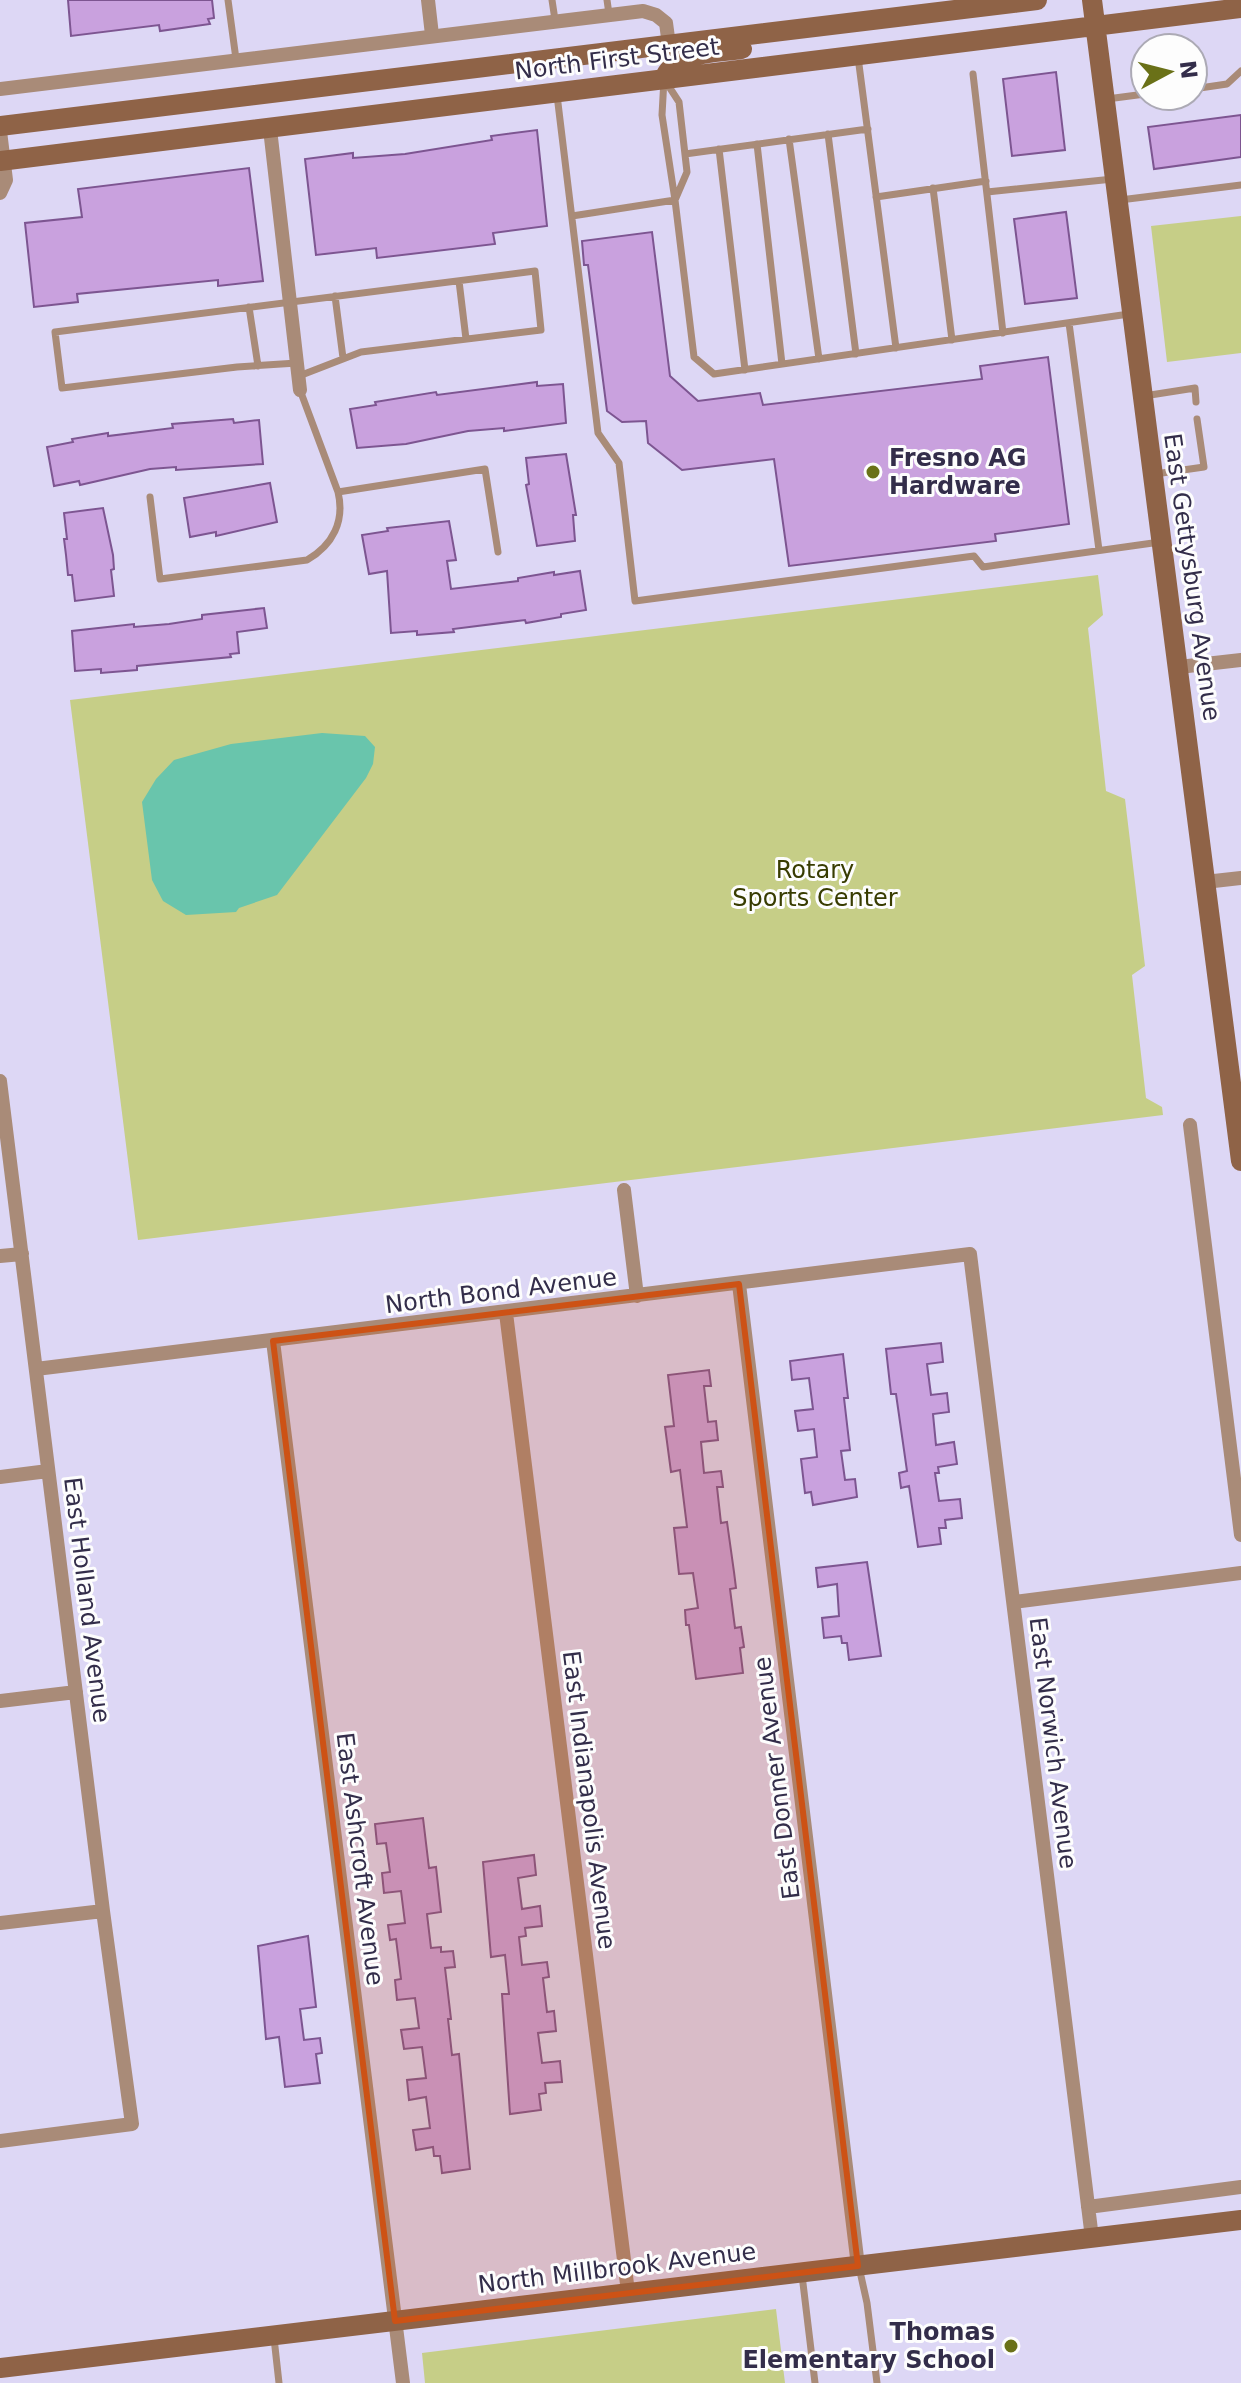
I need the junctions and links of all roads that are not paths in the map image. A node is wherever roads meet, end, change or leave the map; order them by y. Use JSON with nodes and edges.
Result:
{"nodes":[{"id":1,"x":228,"y":0,"type":"edge"},
{"id":2,"x":428,"y":0,"type":"edge"},
{"id":3,"x":552,"y":0,"type":"edge"},
{"id":4,"x":1031,"y":0,"type":"edge"},
{"id":5,"x":1092,"y":0,"type":"edge"},
{"id":6,"x":972,"y":4,"type":"edge"},
{"id":7,"x":929,"y":6,"type":"edge"},
{"id":8,"x":608,"y":7,"type":"edge"},
{"id":9,"x":1241,"y":8,"type":"edge"},
{"id":10,"x":555,"y":20,"type":"junction"},
{"id":11,"x":826,"y":26,"type":"junction"},
{"id":12,"x":1096,"y":26,"type":"junction"},
{"id":13,"x":432,"y":35,"type":"junction"},
{"id":14,"x":669,"y":45,"type":"junction"},
{"id":15,"x":858,"y":55,"type":"junction"},
{"id":16,"x":236,"y":59,"type":"junction"},
{"id":17,"x":1241,"y":71,"type":"edge"},
{"id":18,"x":973,"y":74,"type":"dead end"},
{"id":19,"x":664,"y":79,"type":"junction"},
{"id":20,"x":1209,"y":87,"type":"edge"},
{"id":21,"x":0,"y":89,"type":"edge"},
{"id":22,"x":557,"y":93,"type":"junction"},
{"id":23,"x":1129,"y":96,"type":"edge"},
{"id":24,"x":1105,"y":99,"type":"junction"},
{"id":25,"x":0,"y":128,"type":"edge"},
{"id":26,"x":270,"y":129,"type":"junction"},
{"id":27,"x":868,"y":129,"type":"junction"},
{"id":28,"x":828,"y":134,"type":"junction"},
{"id":29,"x":789,"y":139,"type":"junction"},
{"id":30,"x":757,"y":144,"type":"junction"},
{"id":31,"x":719,"y":149,"type":"junction"},
{"id":32,"x":685,"y":154,"type":"junction"},
{"id":33,"x":2,"y":161,"type":"edge"},
{"id":34,"x":1115,"y":179,"type":"junction"},
{"id":35,"x":986,"y":181,"type":"junction"},
{"id":36,"x":1241,"y":185,"type":"edge"},
{"id":37,"x":933,"y":188,"type":"junction"},
{"id":38,"x":987,"y":192,"type":"junction"},
{"id":39,"x":0,"y":193,"type":"edge"},
{"id":40,"x":876,"y":197,"type":"junction"},
{"id":41,"x":675,"y":200,"type":"junction"},
{"id":42,"x":1118,"y":201,"type":"junction"},
{"id":43,"x":572,"y":216,"type":"junction"},
{"id":44,"x":459,"y":281,"type":"junction"},
{"id":45,"x":335,"y":296,"type":"junction"},
{"id":46,"x":290,"y":302,"type":"junction"},
{"id":47,"x":249,"y":307,"type":"junction"},
{"id":48,"x":1132,"y":314,"type":"junction"},
{"id":49,"x":1069,"y":323,"type":"junction"},
{"id":50,"x":1003,"y":333,"type":"junction"},
{"id":51,"x":466,"y":339,"type":"junction"},
{"id":52,"x":952,"y":340,"type":"junction"},
{"id":53,"x":896,"y":348,"type":"junction"},
{"id":54,"x":856,"y":354,"type":"junction"},
{"id":55,"x":343,"y":358,"type":"junction"},
{"id":56,"x":819,"y":359,"type":"junction"},
{"id":57,"x":782,"y":364,"type":"junction"},
{"id":58,"x":258,"y":366,"type":"junction"},
{"id":59,"x":745,"y":370,"type":"junction"},
{"id":60,"x":299,"y":376,"type":"junction"},
{"id":61,"x":1142,"y":396,"type":"junction"},
{"id":62,"x":1196,"y":402,"type":"dead end"},
{"id":63,"x":1197,"y":419,"type":"dead end"},
{"id":64,"x":1152,"y":474,"type":"junction"},
{"id":65,"x":338,"y":492,"type":"junction"},
{"id":66,"x":150,"y":497,"type":"dead end"},
{"id":67,"x":1161,"y":542,"type":"junction"},
{"id":68,"x":1099,"y":550,"type":"junction"},
{"id":69,"x":498,"y":552,"type":"dead end"},
{"id":70,"x":1241,"y":660,"type":"edge"},
{"id":71,"x":1179,"y":667,"type":"junction"},
{"id":72,"x":1241,"y":878,"type":"edge"},
{"id":73,"x":1205,"y":882,"type":"junction"},
{"id":74,"x":0,"y":1081,"type":"edge"},
{"id":75,"x":1238,"y":1106,"type":"edge"},
{"id":76,"x":1190,"y":1125,"type":"dead end"},
{"id":77,"x":1241,"y":1161,"type":"edge"},
{"id":78,"x":624,"y":1190,"type":"dead end"},
{"id":79,"x":22,"y":1254,"type":"junction"},
{"id":80,"x":970,"y":1254,"type":"joint"},
{"id":81,"x":0,"y":1256,"type":"edge"},
{"id":82,"x":739,"y":1284,"type":"junction"},
{"id":83,"x":637,"y":1296,"type":"junction"},
{"id":84,"x":506,"y":1313,"type":"junction"},
{"id":85,"x":273,"y":1341,"type":"junction"},
{"id":86,"x":36,"y":1369,"type":"junction"},
{"id":87,"x":48,"y":1471,"type":"junction"},
{"id":88,"x":0,"y":1477,"type":"edge"},
{"id":89,"x":1241,"y":1535,"type":"edge"},
{"id":90,"x":1241,"y":1573,"type":"edge"},
{"id":91,"x":1014,"y":1602,"type":"junction"},
{"id":92,"x":76,"y":1692,"type":"junction"},
{"id":93,"x":0,"y":1701,"type":"edge"},
{"id":94,"x":103,"y":1911,"type":"junction"},
{"id":95,"x":0,"y":1923,"type":"edge"},
{"id":96,"x":0,"y":2141,"type":"edge"},
{"id":97,"x":1241,"y":2187,"type":"edge"},
{"id":98,"x":1088,"y":2207,"type":"junction"},
{"id":99,"x":1241,"y":2220,"type":"edge"},
{"id":100,"x":1092,"y":2238,"type":"junction"},
{"id":101,"x":858,"y":2266,"type":"junction"},
{"id":102,"x":802,"y":2272,"type":"junction"},
{"id":103,"x":628,"y":2292,"type":"junction"},
{"id":104,"x":395,"y":2321,"type":"junction"},
{"id":105,"x":273,"y":2336,"type":"junction"},
{"id":106,"x":0,"y":2368,"type":"edge"},
{"id":107,"x":279,"y":2383,"type":"edge"},
{"id":108,"x":403,"y":2383,"type":"edge"},
{"id":109,"x":815,"y":2383,"type":"edge"},
{"id":110,"x":877,"y":2383,"type":"edge"}],
"edges":[{"from":1,"to":16,"type":"lane"},
{"from":2,"to":13,"type":"street"},
{"from":3,"to":10,"type":"lane"},
{"from":4,"to":6,"type":"main road","name":"North First Street"},
{"from":5,"to":12,"type":"main road","name":"East Gettysburg Avenue"},
{"from":6,"to":7,"type":"main road","name":"North First Street"},
{"from":7,"to":11,"type":"main road","name":"North First Street"},
{"from":8,"to":10,"type":"street"},
{"from":8,"to":14,"type":"street"},
{"from":9,"to":12,"type":"main road","name":"North First Street"},
{"from":10,"to":13,"type":"street"},
{"from":11,"to":14,"type":"main road","name":"North First Street"},
{"from":11,"to":19,"type":"main road"},
{"from":12,"to":15,"type":"main road","name":"North First Street"},
{"from":12,"to":24,"type":"main road","name":"East Gettysburg Avenue"},
{"from":13,"to":16,"type":"street"},
{"from":14,"to":25,"type":"main road","name":"North First Street"},
{"from":15,"to":19,"type":"main road","name":"North First Street"},
{"from":15,"to":27,"type":"lane"},
{"from":16,"to":21,"type":"street"},
{"from":17,"to":20,"type":"lane"},
{"from":18,"to":35,"type":"lane"},
{"from":19,"to":22,"type":"main road","name":"North First Street"},
{"from":19,"to":32,"type":"lane"},
{"from":19,"to":41,"type":"lane"},
{"from":22,"to":26,"type":"main road","name":"North First Street"},
{"from":22,"to":43,"type":"lane"},
{"from":23,"to":24,"type":"lane"},
{"from":24,"to":34,"type":"main road","name":"East Gettysburg Avenue"},
{"from":25,"to":33,"type":"street"},
{"from":26,"to":33,"type":"main road","name":"North First Street"},
{"from":26,"to":46,"type":"street"},
{"from":27,"to":28,"type":"lane"},
{"from":27,"to":40,"type":"lane"},
{"from":28,"to":29,"type":"lane"},
{"from":28,"to":54,"type":"lane"},
{"from":29,"to":30,"type":"lane"},
{"from":29,"to":56,"type":"lane"},
{"from":30,"to":31,"type":"lane"},
{"from":30,"to":57,"type":"lane"},
{"from":31,"to":32,"type":"lane"},
{"from":31,"to":59,"type":"lane"},
{"from":32,"to":41,"type":"lane"},
{"from":33,"to":39,"type":"street"},
{"from":34,"to":38,"type":"lane"},
{"from":34,"to":42,"type":"main road","name":"East Gettysburg Avenue"},
{"from":35,"to":37,"type":"lane"},
{"from":35,"to":38,"type":"lane"},
{"from":36,"to":42,"type":"lane"},
{"from":37,"to":40,"type":"lane"},
{"from":37,"to":52,"type":"lane"},
{"from":38,"to":50,"type":"lane"},
{"from":40,"to":53,"type":"lane"},
{"from":41,"to":43,"type":"lane"},
{"from":41,"to":59,"type":"lane"},
{"from":42,"to":48,"type":"main road","name":"East Gettysburg Avenue"},
{"from":43,"to":68,"type":"lane"},
{"from":44,"to":45,"type":"lane"},
{"from":44,"to":51,"type":"lane"},
{"from":44,"to":51,"type":"lane"},
{"from":45,"to":46,"type":"lane"},
{"from":45,"to":55,"type":"lane"},
{"from":46,"to":47,"type":"lane"},
{"from":46,"to":60,"type":"street"},
{"from":47,"to":58,"type":"lane"},
{"from":47,"to":58,"type":"lane"},
{"from":48,"to":49,"type":"lane"},
{"from":48,"to":61,"type":"main road","name":"East Gettysburg Avenue"},
{"from":49,"to":50,"type":"lane"},
{"from":49,"to":68,"type":"lane"},
{"from":50,"to":52,"type":"lane"},
{"from":51,"to":55,"type":"lane"},
{"from":52,"to":53,"type":"lane"},
{"from":53,"to":54,"type":"lane"},
{"from":54,"to":56,"type":"lane"},
{"from":55,"to":60,"type":"lane"},
{"from":56,"to":57,"type":"lane"},
{"from":57,"to":59,"type":"lane"},
{"from":58,"to":60,"type":"lane"},
{"from":60,"to":65,"type":"lane"},
{"from":61,"to":62,"type":"lane"},
{"from":61,"to":64,"type":"main road","name":"East Gettysburg Avenue"},
{"from":63,"to":64,"type":"lane"},
{"from":64,"to":67,"type":"main road","name":"East Gettysburg Avenue"},
{"from":65,"to":66,"type":"lane"},
{"from":65,"to":69,"type":"lane"},
{"from":67,"to":68,"type":"lane"},
{"from":67,"to":71,"type":"main road","name":"East Gettysburg Avenue"},
{"from":70,"to":71,"type":"street"},
{"from":71,"to":73,"type":"main road","name":"East Gettysburg Avenue"},
{"from":72,"to":73,"type":"street"},
{"from":73,"to":75,"type":"main road","name":"East Gettysburg Avenue"},
{"from":74,"to":79,"type":"street","name":"East Holland Avenue"},
{"from":75,"to":77,"type":"main road","name":"East Gettysburg Avenue"},
{"from":76,"to":89,"type":"street"},
{"from":78,"to":83,"type":"street"},
{"from":79,"to":81,"type":"street"},
{"from":79,"to":86,"type":"street","name":"East Holland Avenue"},
{"from":80,"to":82,"type":"street","name":"North Bond Avenue"},
{"from":80,"to":91,"type":"street","name":"East Norwich Avenue"},
{"from":82,"to":83,"type":"street","name":"North Bond Avenue"},
{"from":82,"to":101,"type":"street","name":"East Donner Avenue"},
{"from":83,"to":84,"type":"street","name":"North Bond Avenue"},
{"from":84,"to":85,"type":"street","name":"North Bond Avenue"},
{"from":84,"to":103,"type":"street","name":"East Indianapolis Avenue"},
{"from":85,"to":86,"type":"street","name":"North Bond Avenue"},
{"from":85,"to":104,"type":"street","name":"East Ashcroft Avenue"},
{"from":86,"to":87,"type":"street","name":"East Holland Avenue"},
{"from":87,"to":88,"type":"street"},
{"from":87,"to":92,"type":"street","name":"East Holland Avenue"},
{"from":90,"to":91,"type":"street"},
{"from":91,"to":98,"type":"street","name":"East Norwich Avenue"},
{"from":92,"to":93,"type":"street"},
{"from":92,"to":94,"type":"street","name":"East Holland Avenue"},
{"from":94,"to":95,"type":"street"},
{"from":94,"to":96,"type":"street","name":"East Holland Avenue"},
{"from":97,"to":98,"type":"street"},
{"from":98,"to":100,"type":"street","name":"East Norwich Avenue"},
{"from":99,"to":100,"type":"main road","name":"North Millbrook Avenue"},
{"from":100,"to":101,"type":"main road","name":"North Millbrook Avenue"},
{"from":101,"to":102,"type":"main road","name":"North Millbrook Avenue"},
{"from":101,"to":110,"type":"lane"},
{"from":102,"to":103,"type":"main road","name":"North Millbrook Avenue"},
{"from":102,"to":109,"type":"lane"},
{"from":103,"to":104,"type":"main road","name":"North Millbrook Avenue"},
{"from":104,"to":105,"type":"main road","name":"North Millbrook Avenue"},
{"from":104,"to":108,"type":"street","name":"East Ashcroft Avenue"},
{"from":105,"to":106,"type":"main road","name":"North Millbrook Avenue"},
{"from":105,"to":107,"type":"lane"}]}
